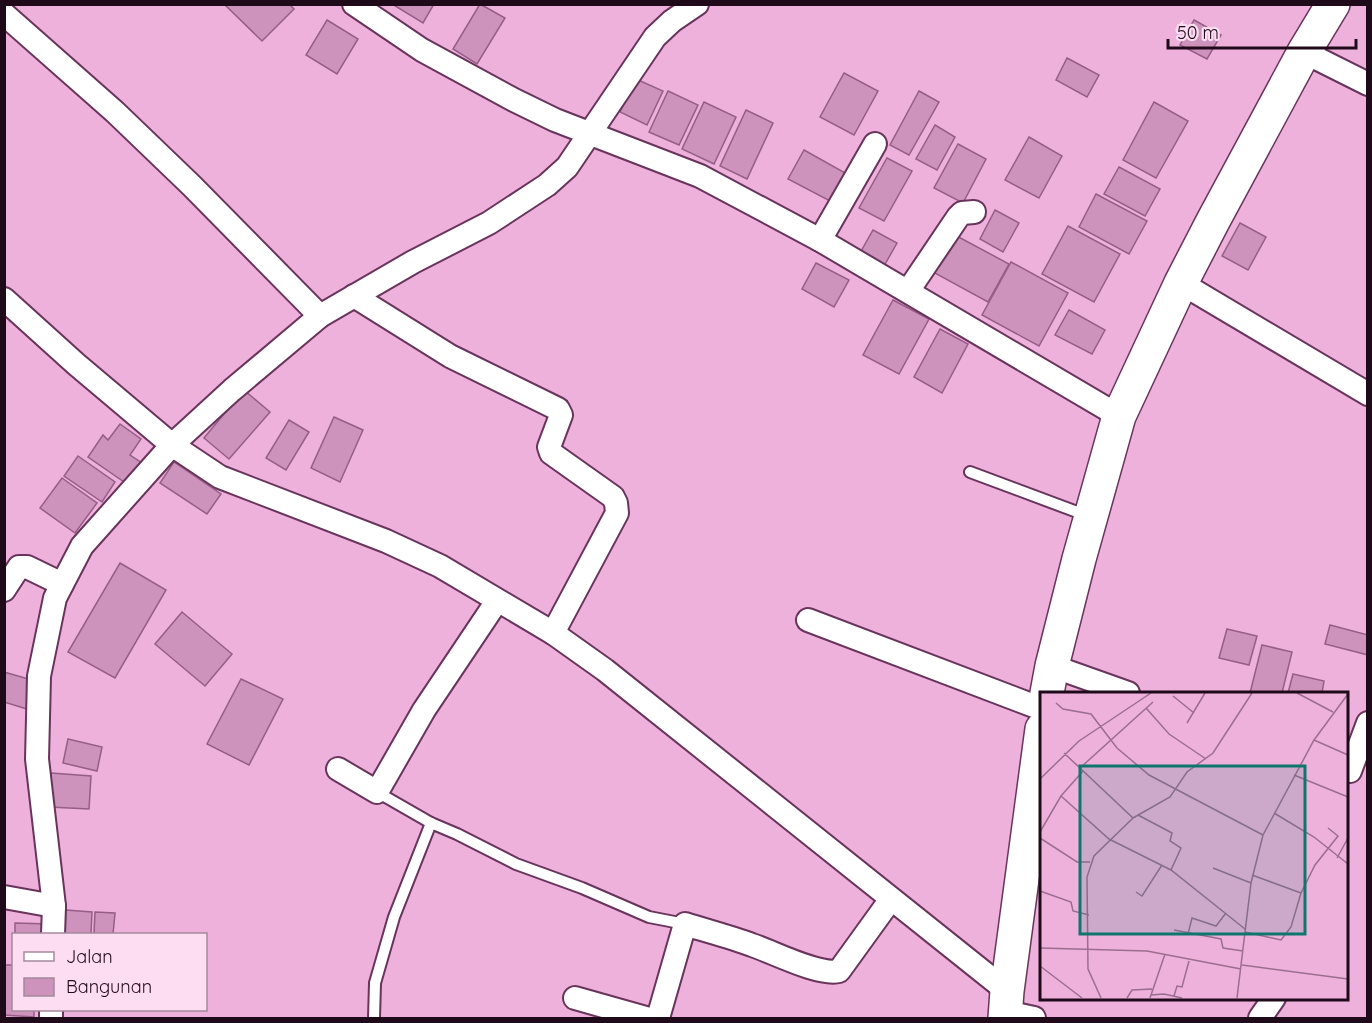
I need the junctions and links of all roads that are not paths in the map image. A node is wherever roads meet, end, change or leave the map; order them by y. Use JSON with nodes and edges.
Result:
{"nodes":[{"id":1,"x":354,"y":4,"type":"edge"},
{"id":2,"x":697,"y":4,"type":"edge"},
{"id":3,"x":1333,"y":4,"type":"edge"},
{"id":4,"x":7,"y":18,"type":"edge"},
{"id":5,"x":1305,"y":52,"type":"junction"},
{"id":6,"x":1368,"y":84,"type":"edge"},
{"id":7,"x":591,"y":133,"type":"junction"},
{"id":8,"x":875,"y":144,"type":"dead end"},
{"id":9,"x":974,"y":212,"type":"dead end"},
{"id":10,"x":820,"y":240,"type":"junction"},
{"id":11,"x":1181,"y":283,"type":"junction"},
{"id":12,"x":908,"y":291,"type":"junction"},
{"id":13,"x":354,"y":296,"type":"junction"},
{"id":14,"x":4,"y":299,"type":"edge"},
{"id":15,"x":320,"y":316,"type":"junction"},
{"id":16,"x":1368,"y":394,"type":"edge"},
{"id":17,"x":1119,"y":416,"type":"junction"},
{"id":18,"x":172,"y":445,"type":"junction"},
{"id":19,"x":970,"y":472,"type":"dead end"},
{"id":20,"x":1091,"y":517,"type":"junction"},
{"id":21,"x":62,"y":584,"type":"junction"},
{"id":22,"x":4,"y":590,"type":"edge"},
{"id":23,"x":497,"y":601,"type":"junction"},
{"id":24,"x":808,"y":621,"type":"dead end"},
{"id":25,"x":553,"y":633,"type":"junction"},
{"id":26,"x":1049,"y":679,"type":"edge"},
{"id":27,"x":1122,"y":692,"type":"edge"},
{"id":28,"x":1040,"y":708,"type":"edge"},
{"id":29,"x":1368,"y":723,"type":"edge"},
{"id":30,"x":1040,"y":748,"type":"edge"},
{"id":31,"x":338,"y":769,"type":"dead end"},
{"id":32,"x":1348,"y":774,"type":"edge"},
{"id":33,"x":377,"y":792,"type":"junction"},
{"id":34,"x":431,"y":823,"type":"junction"},
{"id":35,"x":4,"y":897,"type":"edge"},
{"id":36,"x":891,"y":899,"type":"junction"},
{"id":37,"x":54,"y":906,"type":"junction"},
{"id":38,"x":685,"y":924,"type":"junction"},
{"id":39,"x":53,"y":933,"type":"edge"},
{"id":40,"x":575,"y":998,"type":"dead end"},
{"id":41,"x":1273,"y":999,"type":"edge"},
{"id":42,"x":1013,"y":1010,"type":"edge"},
{"id":43,"x":374,"y":1018,"type":"edge"},
{"id":44,"x":646,"y":1018,"type":"edge"},
{"id":45,"x":658,"y":1018,"type":"edge"},
{"id":46,"x":1260,"y":1018,"type":"edge"}],
"edges":[{"from":1,"to":7,"type":"street"},
{"from":2,"to":7,"type":"street"},
{"from":3,"to":5,"type":"main road"},
{"from":4,"to":15,"type":"street"},
{"from":5,"to":6,"type":"street"},
{"from":5,"to":11,"type":"main road"},
{"from":7,"to":10,"type":"street"},
{"from":7,"to":13,"type":"street"},
{"from":8,"to":10,"type":"street"},
{"from":9,"to":12,"type":"street"},
{"from":10,"to":12,"type":"street"},
{"from":11,"to":16,"type":"street"},
{"from":11,"to":17,"type":"main road"},
{"from":12,"to":17,"type":"street"},
{"from":13,"to":15,"type":"street"},
{"from":13,"to":25,"type":"street"},
{"from":14,"to":18,"type":"street"},
{"from":15,"to":18,"type":"street"},
{"from":17,"to":20,"type":"main road"},
{"from":18,"to":21,"type":"street"},
{"from":18,"to":23,"type":"street"},
{"from":19,"to":20,"type":"lane"},
{"from":20,"to":26,"type":"main road"},
{"from":21,"to":22,"type":"street"},
{"from":21,"to":37,"type":"street"},
{"from":23,"to":25,"type":"street"},
{"from":23,"to":33,"type":"street"},
{"from":24,"to":28,"type":"street"},
{"from":25,"to":36,"type":"street"},
{"from":26,"to":27,"type":"street"},
{"from":29,"to":32,"type":"street"},
{"from":30,"to":42,"type":"main road"},
{"from":31,"to":33,"type":"street"},
{"from":33,"to":34,"type":"lane"},
{"from":34,"to":38,"type":"lane"},
{"from":34,"to":43,"type":"lane"},
{"from":35,"to":37,"type":"street"},
{"from":36,"to":38,"type":"street"},
{"from":36,"to":42,"type":"street"},
{"from":37,"to":39,"type":"street"},
{"from":38,"to":45,"type":"street"},
{"from":40,"to":44,"type":"street"},
{"from":41,"to":46,"type":"street"}]}
